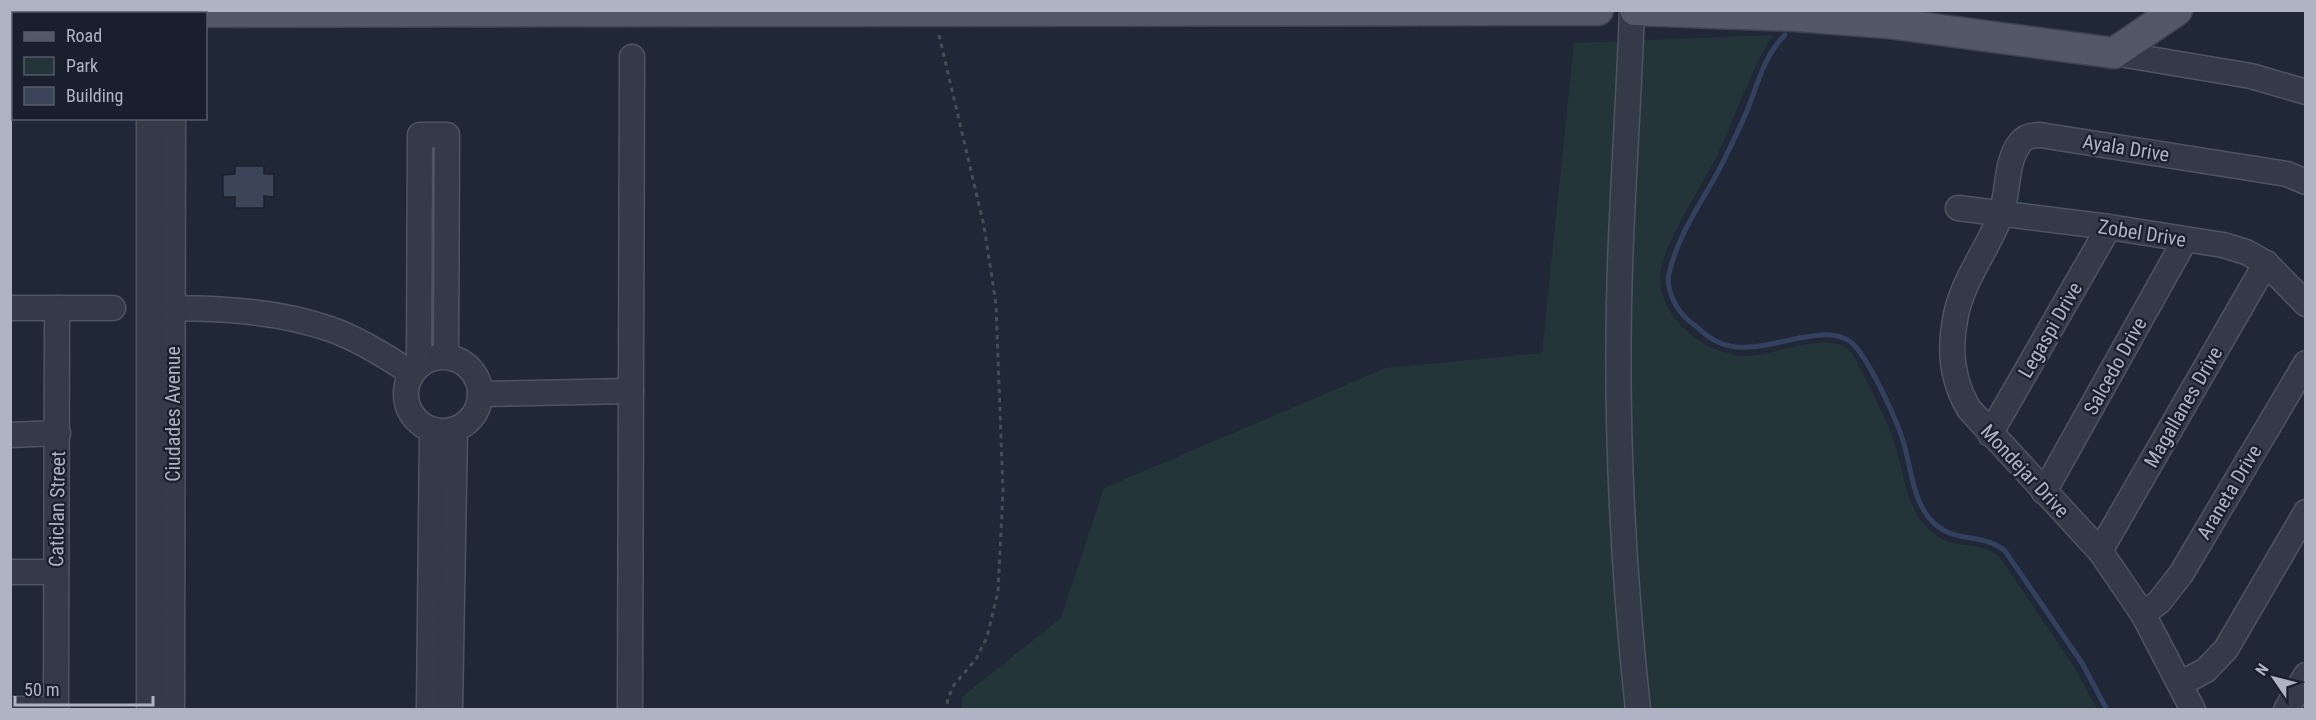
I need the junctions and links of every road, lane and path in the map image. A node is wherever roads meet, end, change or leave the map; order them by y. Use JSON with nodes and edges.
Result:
{"nodes":[{"id":1,"x":1598,"y":10,"type":"edge"},
{"id":2,"x":1634,"y":10,"type":"edge"},
{"id":3,"x":2177,"y":10,"type":"edge"},
{"id":4,"x":902,"y":11,"type":"edge"},
{"id":5,"x":933,"y":11,"type":"edge"},
{"id":6,"x":10,"y":12,"type":"edge"},
{"id":7,"x":162,"y":12,"type":"edge"},
{"id":8,"x":1890,"y":17,"type":"edge"},
{"id":9,"x":2114,"y":53,"type":"junction"},
{"id":10,"x":632,"y":57,"type":"dead end"},
{"id":11,"x":2306,"y":92,"type":"edge"},
{"id":12,"x":149,"y":120,"type":"edge"},
{"id":13,"x":173,"y":120,"type":"edge"},
{"id":14,"x":2306,"y":182,"type":"edge"},
{"id":15,"x":1958,"y":208,"type":"dead end"},
{"id":16,"x":2001,"y":213,"type":"junction"},
{"id":17,"x":2109,"y":227,"type":"junction"},
{"id":18,"x":2185,"y":240,"type":"junction"},
{"id":19,"x":2266,"y":263,"type":"junction"},
{"id":20,"x":2306,"y":304,"type":"edge"},
{"id":21,"x":10,"y":308,"type":"edge"},
{"id":22,"x":57,"y":308,"type":"junction"},
{"id":23,"x":113,"y":308,"type":"dead end"},
{"id":24,"x":173,"y":308,"type":"junction"},
{"id":25,"x":149,"y":309,"type":"junction"},
{"id":26,"x":446,"y":356,"type":"junction"},
{"id":27,"x":2306,"y":363,"type":"edge"},
{"id":28,"x":415,"y":369,"type":"junction"},
{"id":29,"x":631,"y":391,"type":"junction"},
{"id":30,"x":480,"y":394,"type":"junction"},
{"id":31,"x":444,"y":429,"type":"junction"},
{"id":32,"x":58,"y":433,"type":"junction"},
{"id":33,"x":1990,"y":434,"type":"junction"},
{"id":34,"x":10,"y":435,"type":"edge"},
{"id":35,"x":2044,"y":492,"type":"junction"},
{"id":36,"x":2306,"y":512,"type":"edge"},
{"id":37,"x":2100,"y":551,"type":"junction"},
{"id":38,"x":10,"y":572,"type":"edge"},
{"id":39,"x":56,"y":572,"type":"junction"},
{"id":40,"x":2143,"y":614,"type":"junction"},
{"id":41,"x":2306,"y":675,"type":"edge"},
{"id":42,"x":2180,"y":684,"type":"junction"},
{"id":43,"x":10,"y":708,"type":"edge"},
{"id":44,"x":56,"y":709,"type":"edge"},
{"id":45,"x":149,"y":710,"type":"edge"},
{"id":46,"x":172,"y":710,"type":"edge"},
{"id":47,"x":429,"y":710,"type":"edge"},
{"id":48,"x":450,"y":710,"type":"edge"},
{"id":49,"x":630,"y":710,"type":"edge"},
{"id":50,"x":946,"y":710,"type":"edge"},
{"id":51,"x":1638,"y":710,"type":"edge"},
{"id":52,"x":2193,"y":710,"type":"edge"},
{"id":53,"x":2286,"y":710,"type":"edge"}],
"edges":[{"from":1,"to":5,"type":"main road"},
{"from":2,"to":8,"type":"main road"},
{"from":2,"to":51,"type":"street"},
{"from":3,"to":9,"type":"main road"},
{"from":4,"to":5,"type":"main road"},
{"from":4,"to":7,"type":"main road"},
{"from":5,"to":50,"type":"path"},
{"from":6,"to":7,"type":"main road"},
{"from":8,"to":9,"type":"main road"},
{"from":9,"to":11,"type":"street"},
{"from":10,"to":29,"type":"street"},
{"from":12,"to":25,"type":"street","name":"Ciudades Avenue"},
{"from":13,"to":24,"type":"street","name":"Ciudades Avenue"},
{"from":14,"to":16,"type":"street","name":"Ayala Drive"},
{"from":15,"to":16,"type":"street","name":"Zobel Drive"},
{"from":16,"to":17,"type":"street","name":"Zobel Drive"},
{"from":16,"to":33,"type":"street","name":"Mondejar Drive"},
{"from":17,"to":18,"type":"street","name":"Zobel Drive"},
{"from":17,"to":33,"type":"street","name":"Legaspi Drive"},
{"from":18,"to":19,"type":"street","name":"Zobel Drive"},
{"from":18,"to":35,"type":"street","name":"Salcedo Drive"},
{"from":19,"to":20,"type":"street","name":"Zobel Drive"},
{"from":19,"to":37,"type":"street","name":"Magallanes Drive"},
{"from":21,"to":22,"type":"street"},
{"from":22,"to":23,"type":"street"},
{"from":22,"to":32,"type":"street","name":"Caticlan Street"},
{"from":24,"to":25,"type":"street"},
{"from":24,"to":28,"type":"street"},
{"from":24,"to":46,"type":"street","name":"Ciudades Avenue"},
{"from":25,"to":45,"type":"street","name":"Ciudades Avenue"},
{"from":26,"to":28,"type":"street"},
{"from":26,"to":28,"type":"street"},
{"from":26,"to":30,"type":"street"},
{"from":27,"to":40,"type":"street","name":"Araneta Drive"},
{"from":28,"to":31,"type":"street"},
{"from":29,"to":30,"type":"street"},
{"from":29,"to":49,"type":"street"},
{"from":30,"to":31,"type":"street"},
{"from":31,"to":47,"type":"street"},
{"from":31,"to":48,"type":"street"},
{"from":32,"to":34,"type":"street"},
{"from":32,"to":39,"type":"street","name":"Caticlan Street"},
{"from":33,"to":35,"type":"street","name":"Mondejar Drive"},
{"from":35,"to":37,"type":"street","name":"Mondejar Drive"},
{"from":36,"to":42,"type":"street"},
{"from":37,"to":40,"type":"street","name":"Mondejar Drive"},
{"from":38,"to":39,"type":"street"},
{"from":39,"to":44,"type":"street","name":"Caticlan Street"},
{"from":40,"to":42,"type":"street","name":"Mondejar Drive"},
{"from":41,"to":53,"type":"street"},
{"from":42,"to":52,"type":"street","name":"Mondejar Drive"},
{"from":43,"to":44,"type":"street"}]}
